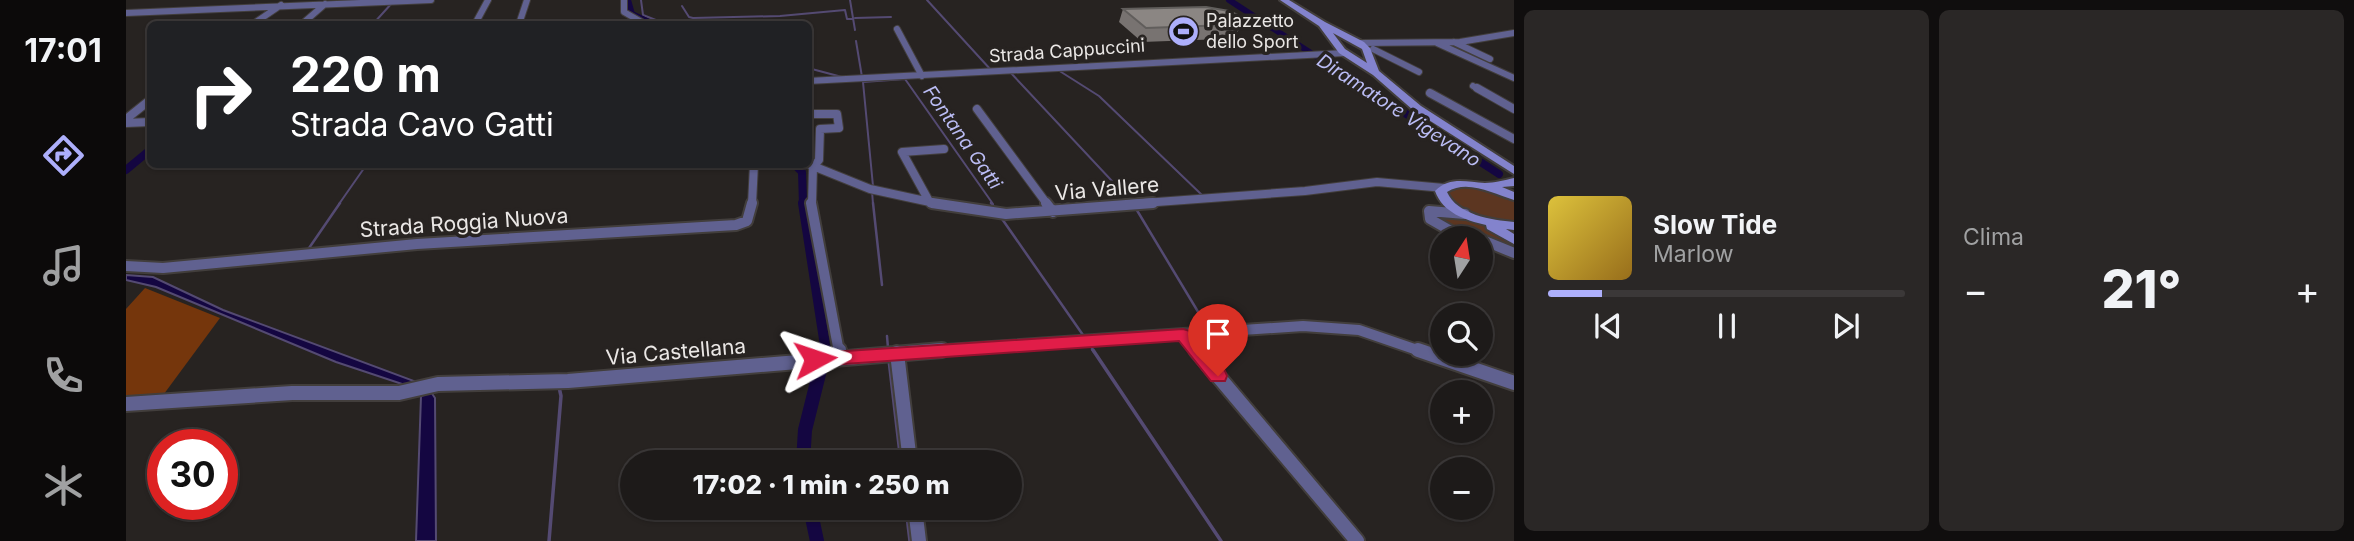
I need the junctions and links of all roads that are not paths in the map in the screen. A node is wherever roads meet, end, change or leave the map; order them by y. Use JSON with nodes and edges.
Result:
{"nodes":[{"id":1,"x":291,"y":0,"type":"edge"},
{"id":2,"x":432,"y":0,"type":"edge"},
{"id":3,"x":488,"y":0,"type":"edge"},
{"id":4,"x":527,"y":0,"type":"edge"},
{"id":5,"x":624,"y":0,"type":"edge"},
{"id":6,"x":1284,"y":0,"type":"edge"},
{"id":7,"x":325,"y":4,"type":"junction"},
{"id":8,"x":282,"y":5,"type":"junction"},
{"id":9,"x":126,"y":13,"type":"edge"},
{"id":10,"x":258,"y":21,"type":"edge"},
{"id":11,"x":305,"y":21,"type":"edge"},
{"id":12,"x":477,"y":21,"type":"edge"},
{"id":13,"x":520,"y":21,"type":"edge"},
{"id":14,"x":640,"y":21,"type":"edge"},
{"id":15,"x":1322,"y":24,"type":"junction"},
{"id":16,"x":897,"y":29,"type":"dead end"},
{"id":17,"x":1514,"y":33,"type":"edge"},
{"id":18,"x":1435,"y":41,"type":"junction"},
{"id":19,"x":1451,"y":41,"type":"junction"},
{"id":20,"x":1336,"y":43,"type":"junction"},
{"id":21,"x":1360,"y":43,"type":"junction"},
{"id":22,"x":1380,"y":45,"type":"junction"},
{"id":23,"x":1370,"y":51,"type":"junction"},
{"id":24,"x":1327,"y":52,"type":"junction"},
{"id":25,"x":1345,"y":53,"type":"junction"},
{"id":26,"x":1510,"y":68,"type":"dead end"},
{"id":27,"x":1419,"y":72,"type":"dead end"},
{"id":28,"x":1376,"y":73,"type":"junction"},
{"id":29,"x":922,"y":76,"type":"junction"},
{"id":30,"x":1514,"y":78,"type":"edge"},
{"id":31,"x":812,"y":81,"type":"edge"},
{"id":32,"x":1473,"y":86,"type":"dead end"},
{"id":33,"x":1430,"y":93,"type":"dead end"},
{"id":34,"x":147,"y":103,"type":"edge"},
{"id":35,"x":976,"y":109,"type":"dead end"},
{"id":36,"x":1514,"y":109,"type":"edge"},
{"id":37,"x":812,"y":114,"type":"edge"},
{"id":38,"x":126,"y":121,"type":"edge"},
{"id":39,"x":147,"y":122,"type":"edge"},
{"id":40,"x":1514,"y":139,"type":"edge"},
{"id":41,"x":944,"y":149,"type":"dead end"},
{"id":42,"x":812,"y":164,"type":"edge"},
{"id":43,"x":812,"y":165,"type":"edge"},
{"id":44,"x":754,"y":168,"type":"edge"},
{"id":45,"x":811,"y":168,"type":"edge"},
{"id":46,"x":1514,"y":171,"type":"edge"},
{"id":47,"x":1514,"y":181,"type":"edge"},
{"id":48,"x":1485,"y":187,"type":"junction"},
{"id":49,"x":1443,"y":195,"type":"junction"},
{"id":50,"x":1514,"y":196,"type":"edge"},
{"id":51,"x":930,"y":203,"type":"junction"},
{"id":52,"x":1429,"y":211,"type":"junction"},
{"id":53,"x":1053,"y":212,"type":"junction"},
{"id":54,"x":1465,"y":214,"type":"junction"},
{"id":55,"x":1481,"y":220,"type":"junction"},
{"id":56,"x":1442,"y":226,"type":"edge"},
{"id":57,"x":1514,"y":226,"type":"edge"},
{"id":58,"x":1514,"y":240,"type":"edge"},
{"id":59,"x":1493,"y":245,"type":"edge"},
{"id":60,"x":1514,"y":253,"type":"edge"},
{"id":61,"x":126,"y":266,"type":"edge"},
{"id":62,"x":1183,"y":335,"type":"junction"},
{"id":63,"x":897,"y":353,"type":"junction"},
{"id":64,"x":838,"y":357,"type":"junction"},
{"id":65,"x":1514,"y":383,"type":"edge"},
{"id":66,"x":126,"y":404,"type":"edge"},
{"id":67,"x":909,"y":450,"type":"edge"},
{"id":68,"x":916,"y":520,"type":"edge"},
{"id":69,"x":919,"y":541,"type":"edge"},
{"id":70,"x":1357,"y":541,"type":"edge"}],
"edges":[{"from":1,"to":8,"type":"street"},
{"from":2,"to":7,"type":"street"},
{"from":3,"to":12,"type":"street"},
{"from":4,"to":13,"type":"street"},
{"from":5,"to":14,"type":"street"},
{"from":6,"to":15,"type":"main road"},
{"from":7,"to":8,"type":"street"},
{"from":7,"to":11,"type":"street"},
{"from":8,"to":9,"type":"street"},
{"from":8,"to":10,"type":"street"},
{"from":15,"to":20,"type":"main road"},
{"from":15,"to":21,"type":"main road"},
{"from":16,"to":29,"type":"street"},
{"from":17,"to":19,"type":"street"},
{"from":18,"to":19,"type":"street"},
{"from":18,"to":22,"type":"street"},
{"from":18,"to":30,"type":"street"},
{"from":19,"to":26,"type":"street"},
{"from":20,"to":21,"type":"main road"},
{"from":20,"to":24,"type":"street"},
{"from":20,"to":25,"type":"main road"},
{"from":21,"to":22,"type":"street"},
{"from":21,"to":23,"type":"main road"},
{"from":22,"to":23,"type":"street"},
{"from":23,"to":25,"type":"main road"},
{"from":23,"to":27,"type":"street"},
{"from":23,"to":28,"type":"main road"},
{"from":24,"to":25,"type":"street","name":"Strada Cappuccini"},
{"from":24,"to":29,"type":"street","name":"Strada Cappuccini"},
{"from":25,"to":28,"type":"main road"},
{"from":28,"to":46,"type":"main road"},
{"from":29,"to":31,"type":"street","name":"Strada Cappuccini"},
{"from":32,"to":36,"type":"street"},
{"from":33,"to":40,"type":"street"},
{"from":34,"to":38,"type":"street"},
{"from":35,"to":53,"type":"street"},
{"from":37,"to":42,"type":"street"},
{"from":38,"to":39,"type":"street"},
{"from":41,"to":51,"type":"street"},
{"from":43,"to":51,"type":"street","name":"Via Vallere"},
{"from":44,"to":61,"type":"street","name":"Strada Roggia Nuova"},
{"from":45,"to":64,"type":"street"},
{"from":47,"to":48,"type":"main road"},
{"from":48,"to":49,"type":"main road"},
{"from":48,"to":50,"type":"main road"},
{"from":49,"to":52,"type":"street"},
{"from":49,"to":53,"type":"street","name":"Via Vallere"},
{"from":49,"to":54,"type":"main road"},
{"from":51,"to":53,"type":"street","name":"Via Vallere"},
{"from":52,"to":54,"type":"street"},
{"from":52,"to":56,"type":"street"},
{"from":54,"to":55,"type":"main road"},
{"from":55,"to":57,"type":"main road"},
{"from":55,"to":58,"type":"main road"},
{"from":59,"to":60,"type":"street"},
{"from":62,"to":63,"type":"street","name":"Via Castellana"},
{"from":62,"to":65,"type":"street","name":"Via Castellana"},
{"from":62,"to":70,"type":"street"},
{"from":63,"to":64,"type":"street","name":"Via Castellana"},
{"from":63,"to":67,"type":"street"},
{"from":64,"to":66,"type":"street","name":"Via Castellana"},
{"from":68,"to":69,"type":"street"}]}
